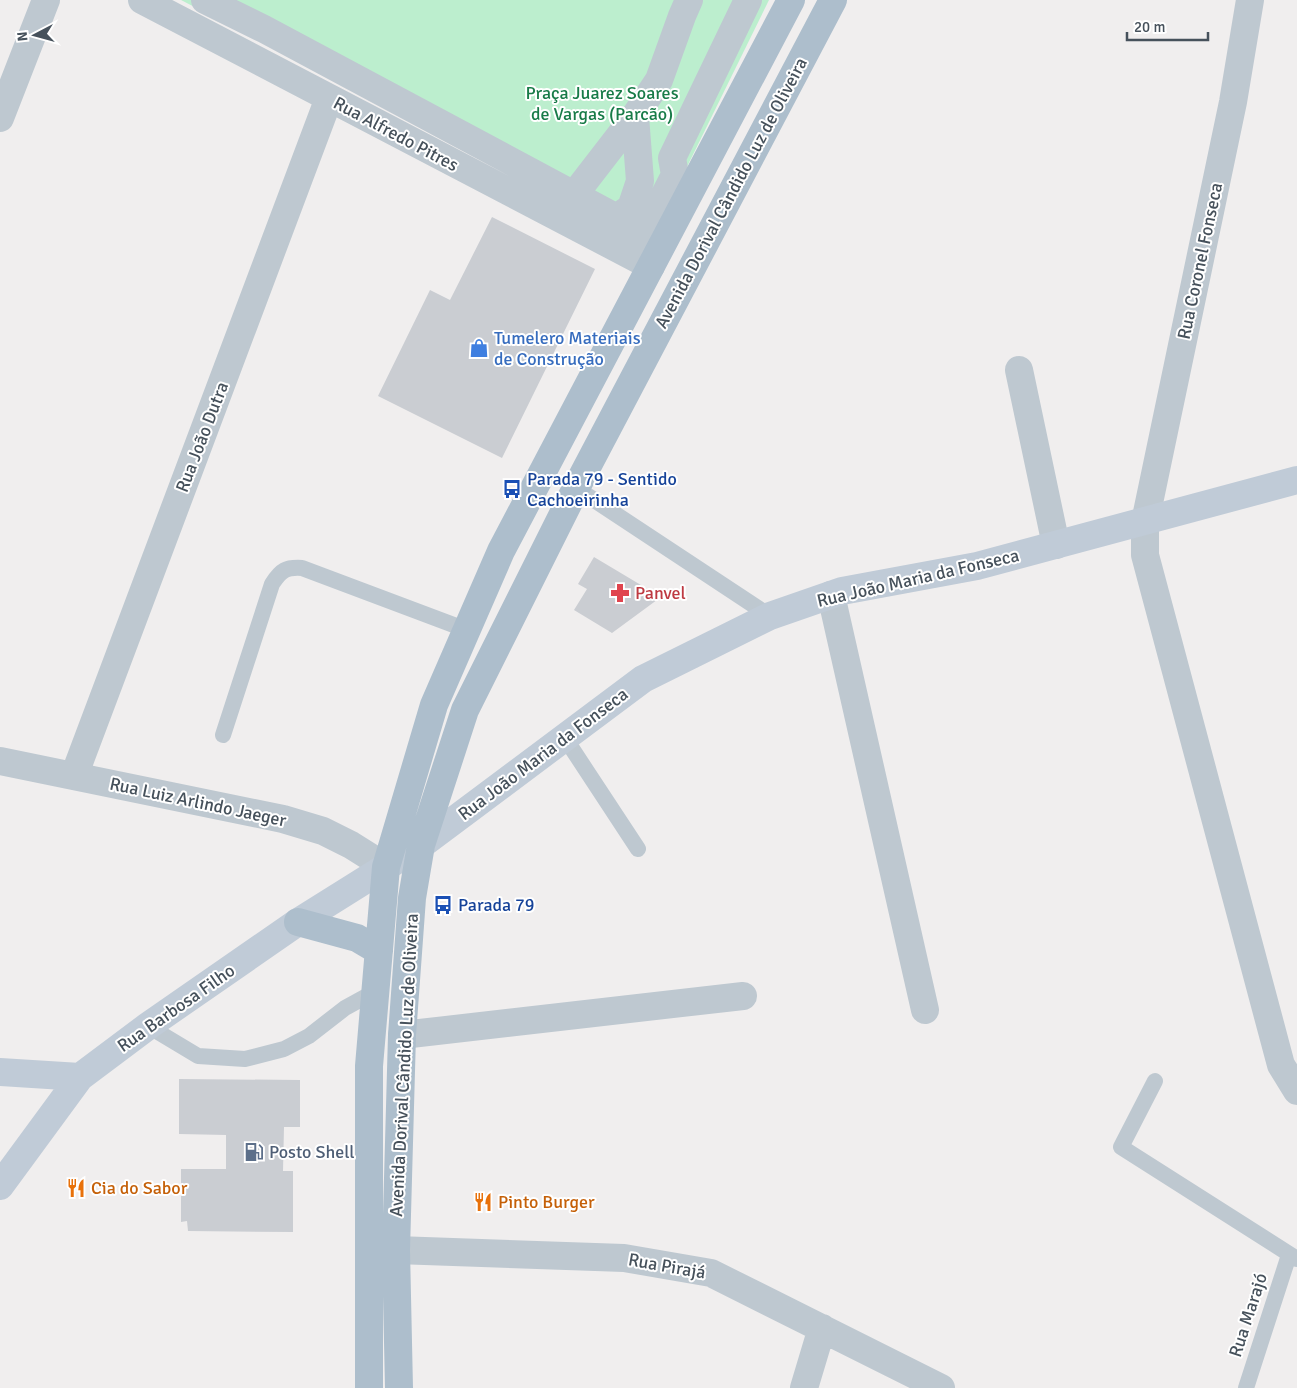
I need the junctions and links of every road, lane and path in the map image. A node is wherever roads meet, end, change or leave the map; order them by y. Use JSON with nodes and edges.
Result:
{"nodes":[{"id":1,"x":46,"y":0,"type":"edge"},
{"id":2,"x":142,"y":0,"type":"edge"},
{"id":3,"x":206,"y":0,"type":"edge"},
{"id":4,"x":690,"y":0,"type":"edge"},
{"id":5,"x":748,"y":0,"type":"edge"},
{"id":6,"x":791,"y":0,"type":"edge"},
{"id":7,"x":834,"y":0,"type":"edge"},
{"id":8,"x":1250,"y":0,"type":"edge"},
{"id":9,"x":329,"y":98,"type":"junction"},
{"id":10,"x":635,"y":116,"type":"junction"},
{"id":11,"x":0,"y":118,"type":"edge"},
{"id":12,"x":574,"y":194,"type":"junction"},
{"id":13,"x":616,"y":218,"type":"junction"},
{"id":14,"x":643,"y":252,"type":"junction"},
{"id":15,"x":1019,"y":370,"type":"dead end"},
{"id":16,"x":1297,"y":480,"type":"edge"},
{"id":17,"x":576,"y":488,"type":"junction"},
{"id":18,"x":1146,"y":522,"type":"junction"},
{"id":19,"x":1056,"y":545,"type":"junction"},
{"id":20,"x":831,"y":595,"type":"junction"},
{"id":21,"x":770,"y":616,"type":"junction"},
{"id":22,"x":467,"y":630,"type":"junction"},
{"id":23,"x":223,"y":735,"type":"dead end"},
{"id":24,"x":565,"y":738,"type":"junction"},
{"id":25,"x":0,"y":761,"type":"edge"},
{"id":26,"x":74,"y":776,"type":"junction"},
{"id":27,"x":421,"y":845,"type":"junction"},
{"id":28,"x":638,"y":849,"type":"dead end"},
{"id":29,"x":386,"y":868,"type":"junction"},
{"id":30,"x":298,"y":922,"type":"junction"},
{"id":31,"x":379,"y":951,"type":"junction"},
{"id":32,"x":376,"y":991,"type":"junction"},
{"id":33,"x":743,"y":996,"type":"dead end"},
{"id":34,"x":925,"y":1010,"type":"dead end"},
{"id":35,"x":148,"y":1026,"type":"junction"},
{"id":36,"x":402,"y":1034,"type":"junction"},
{"id":37,"x":0,"y":1072,"type":"edge"},
{"id":38,"x":80,"y":1078,"type":"junction"},
{"id":39,"x":1155,"y":1081,"type":"dead end"},
{"id":40,"x":1297,"y":1091,"type":"edge"},
{"id":41,"x":0,"y":1186,"type":"edge"},
{"id":42,"x":396,"y":1250,"type":"junction"},
{"id":43,"x":1293,"y":1257,"type":"edge"},
{"id":44,"x":822,"y":1328,"type":"junction"},
{"id":45,"x":369,"y":1388,"type":"edge"},
{"id":46,"x":399,"y":1388,"type":"edge"},
{"id":47,"x":804,"y":1388,"type":"edge"},
{"id":48,"x":941,"y":1388,"type":"edge"},
{"id":49,"x":1246,"y":1388,"type":"edge"}],
"edges":[{"from":1,"to":11,"type":"street"},
{"from":2,"to":9,"type":"street","name":"Rua Alfredo Pitres"},
{"from":3,"to":12,"type":"street"},
{"from":4,"to":10,"type":"street"},
{"from":5,"to":14,"type":"street"},
{"from":6,"to":14,"type":"main road","name":"Avenida Dorival Cândido Luz de Oliveira"},
{"from":7,"to":17,"type":"main road","name":"Avenida Dorival Cândido Luz de Oliveira"},
{"from":8,"to":18,"type":"street","name":"Rua Coronel Fonseca"},
{"from":9,"to":14,"type":"street","name":"Rua Alfredo Pitres"},
{"from":9,"to":26,"type":"street","name":"Rua João Dutra"},
{"from":10,"to":12,"type":"street"},
{"from":10,"to":13,"type":"street"},
{"from":12,"to":13,"type":"street"},
{"from":13,"to":14,"type":"street"},
{"from":14,"to":22,"type":"main road","name":"Avenida Dorival Cândido Luz de Oliveira"},
{"from":15,"to":19,"type":"street"},
{"from":16,"to":18,"type":"main road","name":"Rua João Maria da Fonseca"},
{"from":17,"to":21,"type":"lane"},
{"from":17,"to":27,"type":"main road","name":"Avenida Dorival Cândido Luz de Oliveira"},
{"from":18,"to":19,"type":"main road","name":"Rua João Maria da Fonseca"},
{"from":18,"to":40,"type":"street","name":"Rua Coronel Fonseca"},
{"from":19,"to":20,"type":"main road","name":"Rua João Maria da Fonseca"},
{"from":20,"to":21,"type":"main road","name":"Rua João Maria da Fonseca"},
{"from":20,"to":34,"type":"street"},
{"from":21,"to":24,"type":"main road","name":"Rua João Maria da Fonseca"},
{"from":22,"to":23,"type":"lane"},
{"from":22,"to":29,"type":"main road","name":"Avenida Dorival Cândido Luz de Oliveira"},
{"from":24,"to":27,"type":"main road","name":"Rua João Maria da Fonseca"},
{"from":24,"to":28,"type":"lane"},
{"from":25,"to":26,"type":"street","name":"Rua Luiz Arlindo Jaeger"},
{"from":26,"to":29,"type":"street","name":"Rua Luiz Arlindo Jaeger"},
{"from":27,"to":29,"type":"main road","name":"Rua João Maria da Fonseca"},
{"from":27,"to":36,"type":"main road","name":"Avenida Dorival Cândido Luz de Oliveira"},
{"from":29,"to":30,"type":"main road","name":"Rua Barbosa Filho"},
{"from":29,"to":31,"type":"main road","name":"Avenida Dorival Cândido Luz de Oliveira"},
{"from":30,"to":31,"type":"main road"},
{"from":30,"to":35,"type":"main road","name":"Rua Barbosa Filho"},
{"from":31,"to":32,"type":"main road","name":"Avenida Dorival Cândido Luz de Oliveira"},
{"from":32,"to":35,"type":"lane"},
{"from":32,"to":45,"type":"main road","name":"Avenida Dorival Cândido Luz de Oliveira"},
{"from":33,"to":36,"type":"street"},
{"from":35,"to":38,"type":"main road","name":"Rua Barbosa Filho"},
{"from":36,"to":42,"type":"main road","name":"Avenida Dorival Cândido Luz de Oliveira"},
{"from":37,"to":38,"type":"main road"},
{"from":38,"to":41,"type":"main road","name":"Rua Barbosa Filho"},
{"from":39,"to":43,"type":"lane"},
{"from":42,"to":44,"type":"street","name":"Rua Pirajá"},
{"from":42,"to":46,"type":"main road","name":"Avenida Dorival Cândido Luz de Oliveira"},
{"from":43,"to":49,"type":"lane","name":"Rua Marajó"},
{"from":44,"to":47,"type":"street"},
{"from":44,"to":48,"type":"street","name":"Rua Pirajá"}]}
